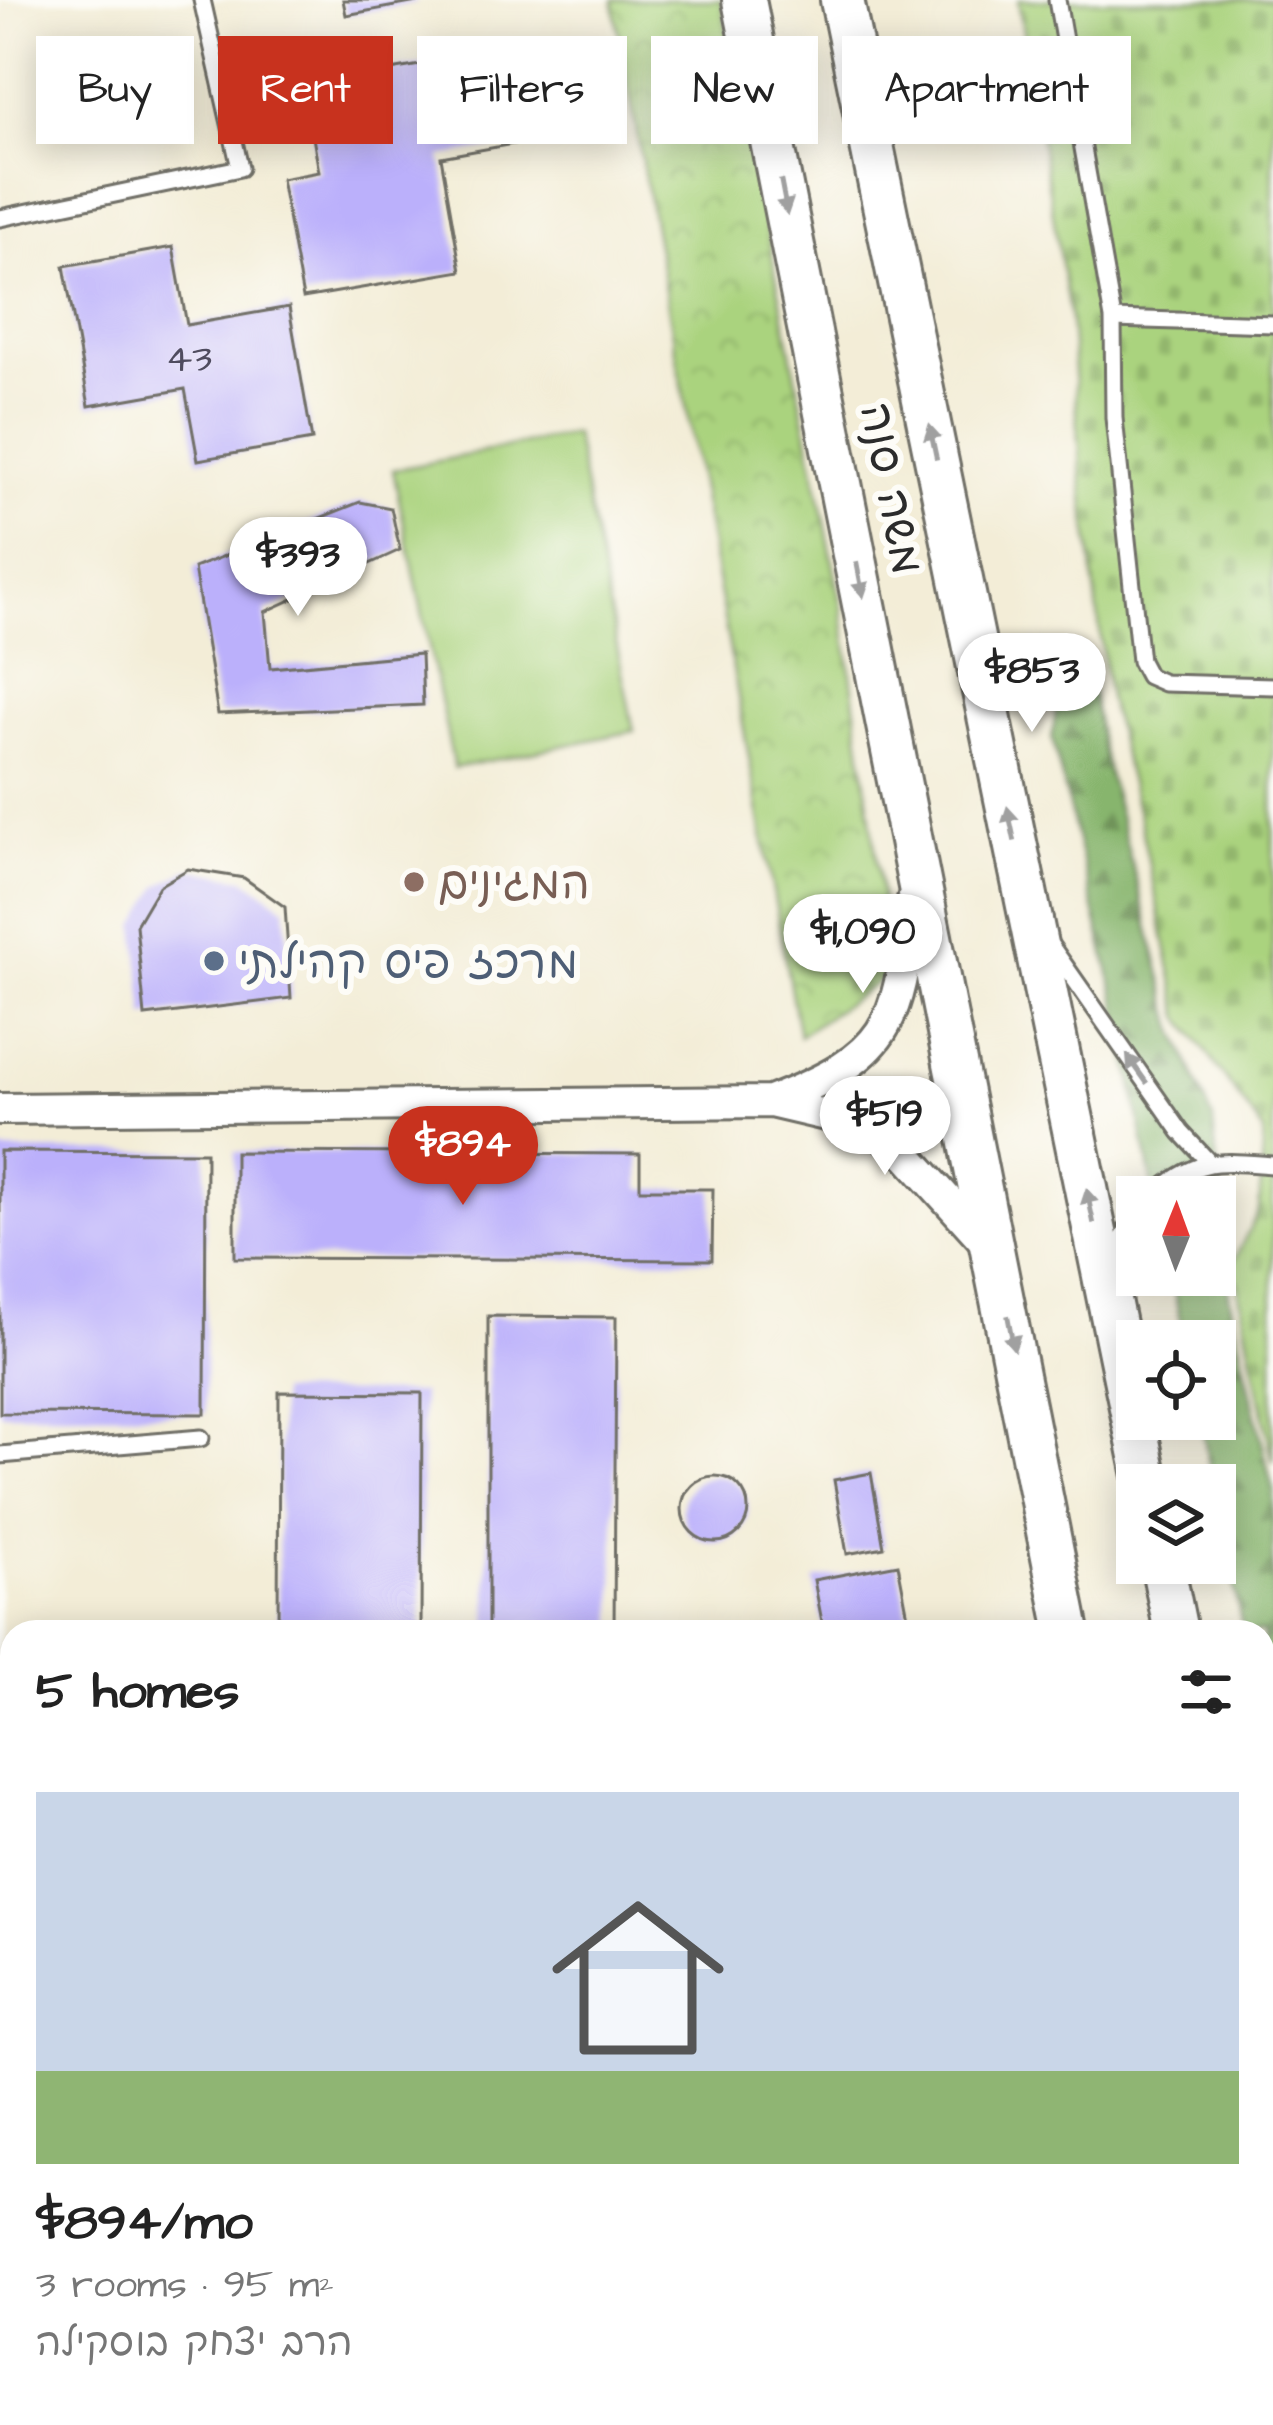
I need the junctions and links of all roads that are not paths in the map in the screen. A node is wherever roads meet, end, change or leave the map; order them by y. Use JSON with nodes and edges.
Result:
{"nodes":[{"id":1,"x":202,"y":0,"type":"edge"},
{"id":2,"x":745,"y":0,"type":"edge"},
{"id":3,"x":842,"y":0,"type":"edge"},
{"id":4,"x":1057,"y":0,"type":"edge"},
{"id":5,"x":0,"y":218,"type":"edge"},
{"id":6,"x":1113,"y":319,"type":"junction"},
{"id":7,"x":1273,"y":323,"type":"edge"},
{"id":8,"x":1273,"y":686,"type":"edge"},
{"id":9,"x":917,"y":869,"type":"junction"},
{"id":10,"x":1029,"y":915,"type":"junction"},
{"id":11,"x":770,"y":1102,"type":"junction"},
{"id":12,"x":0,"y":1109,"type":"edge"},
{"id":13,"x":1208,"y":1161,"type":"junction"},
{"id":14,"x":1273,"y":1165,"type":"edge"},
{"id":15,"x":1180,"y":1176,"type":"edge"},
{"id":16,"x":997,"y":1256,"type":"junction"},
{"id":17,"x":1116,"y":1276,"type":"edge"},
{"id":18,"x":1112,"y":1309,"type":"junction"},
{"id":19,"x":201,"y":1438,"type":"dead end"},
{"id":20,"x":0,"y":1455,"type":"edge"},
{"id":21,"x":1143,"y":1464,"type":"edge"},
{"id":22,"x":1166,"y":1584,"type":"edge"},
{"id":23,"x":1066,"y":1620,"type":"edge"},
{"id":24,"x":1174,"y":1620,"type":"edge"}],
"edges":[{"from":1,"to":5,"type":"lane"},
{"from":2,"to":9,"type":"main road","name":"משה סנה","one_way":true},
{"from":10,"to":3,"type":"main road","name":"משה סנה","one_way":true},
{"from":4,"to":6,"type":"lane"},
{"from":6,"to":7,"type":"lane"},
{"from":6,"to":8,"type":"lane"},
{"from":9,"to":11,"type":"street"},
{"from":9,"to":16,"type":"main road","name":"משה סנה"},
{"from":13,"to":10,"type":"lane","one_way":true},
{"from":18,"to":10,"type":"main road","name":"משה סנה","one_way":true},
{"from":11,"to":12,"type":"street"},
{"from":11,"to":16,"type":"street"},
{"from":13,"to":14,"type":"lane"},
{"from":13,"to":15,"type":"lane"},
{"from":16,"to":23,"type":"main road","name":"משה סנה","one_way":true},
{"from":17,"to":18,"type":"lane"},
{"from":18,"to":21,"type":"main road","name":"משה סנה"},
{"from":19,"to":20,"type":"lane"},
{"from":22,"to":24,"type":"main road"}]}
